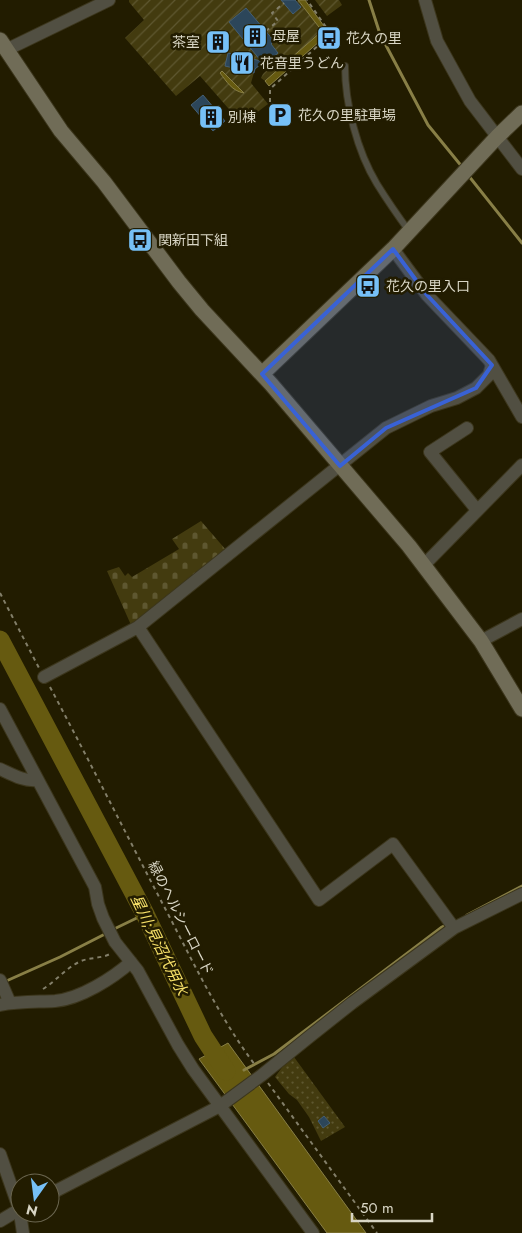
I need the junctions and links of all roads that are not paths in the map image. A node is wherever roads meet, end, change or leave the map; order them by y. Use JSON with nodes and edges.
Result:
{"nodes":[{"id":1,"x":109,"y":0,"type":"edge"},
{"id":2,"x":425,"y":0,"type":"edge"},
{"id":3,"x":3,"y":45,"type":"edge"},
{"id":4,"x":345,"y":66,"type":"dead end"},
{"id":5,"x":522,"y":113,"type":"edge"},
{"id":6,"x":497,"y":137,"type":"junction"},
{"id":7,"x":522,"y":168,"type":"edge"},
{"id":8,"x":409,"y":231,"type":"junction"},
{"id":9,"x":393,"y":249,"type":"junction"},
{"id":10,"x":492,"y":365,"type":"junction"},
{"id":11,"x":262,"y":374,"type":"junction"},
{"id":12,"x":522,"y":416,"type":"edge"},
{"id":13,"x":467,"y":428,"type":"dead end"},
{"id":14,"x":522,"y":465,"type":"edge"},
{"id":15,"x":340,"y":466,"type":"junction"},
{"id":16,"x":477,"y":510,"type":"junction"},
{"id":17,"x":424,"y":565,"type":"junction"},
{"id":18,"x":522,"y":619,"type":"edge"},
{"id":19,"x":138,"y":627,"type":"junction"},
{"id":20,"x":481,"y":640,"type":"junction"},
{"id":21,"x":44,"y":677,"type":"road end"},
{"id":22,"x":0,"y":708,"type":"edge"},
{"id":23,"x":522,"y":709,"type":"edge"},
{"id":24,"x":0,"y":769,"type":"edge"},
{"id":25,"x":37,"y":780,"type":"junction"},
{"id":26,"x":522,"y":894,"type":"edge"},
{"id":27,"x":454,"y":928,"type":"junction"},
{"id":28,"x":131,"y":962,"type":"junction"},
{"id":29,"x":4,"y":995,"type":"edge"},
{"id":30,"x":223,"y":1104,"type":"junction"},
{"id":31,"x":0,"y":1154,"type":"edge"},
{"id":32,"x":10,"y":1182,"type":"edge"},
{"id":33,"x":60,"y":1189,"type":"edge"},
{"id":34,"x":313,"y":1233,"type":"edge"}],
"edges":[{"from":1,"to":3,"type":"street"},
{"from":2,"to":6,"type":"street"},
{"from":3,"to":11,"type":"street"},
{"from":4,"to":8,"type":"lane"},
{"from":5,"to":6,"type":"street"},
{"from":6,"to":7,"type":"street"},
{"from":6,"to":8,"type":"street"},
{"from":8,"to":9,"type":"street"},
{"from":9,"to":10,"type":"street"},
{"from":9,"to":11,"type":"street"},
{"from":10,"to":12,"type":"street"},
{"from":10,"to":15,"type":"street"},
{"from":11,"to":15,"type":"street"},
{"from":13,"to":16,"type":"street"},
{"from":14,"to":16,"type":"street"},
{"from":15,"to":17,"type":"street"},
{"from":15,"to":19,"type":"street"},
{"from":16,"to":17,"type":"street"},
{"from":17,"to":20,"type":"street"},
{"from":18,"to":20,"type":"street"},
{"from":19,"to":21,"type":"street"},
{"from":19,"to":27,"type":"street"},
{"from":20,"to":23,"type":"street"},
{"from":22,"to":25,"type":"street"},
{"from":24,"to":25,"type":"street"},
{"from":25,"to":28,"type":"street"},
{"from":26,"to":27,"type":"street"},
{"from":27,"to":30,"type":"street"},
{"from":28,"to":29,"type":"street"},
{"from":28,"to":30,"type":"street"},
{"from":30,"to":33,"type":"street"},
{"from":30,"to":34,"type":"street"},
{"from":31,"to":32,"type":"street"}]}
